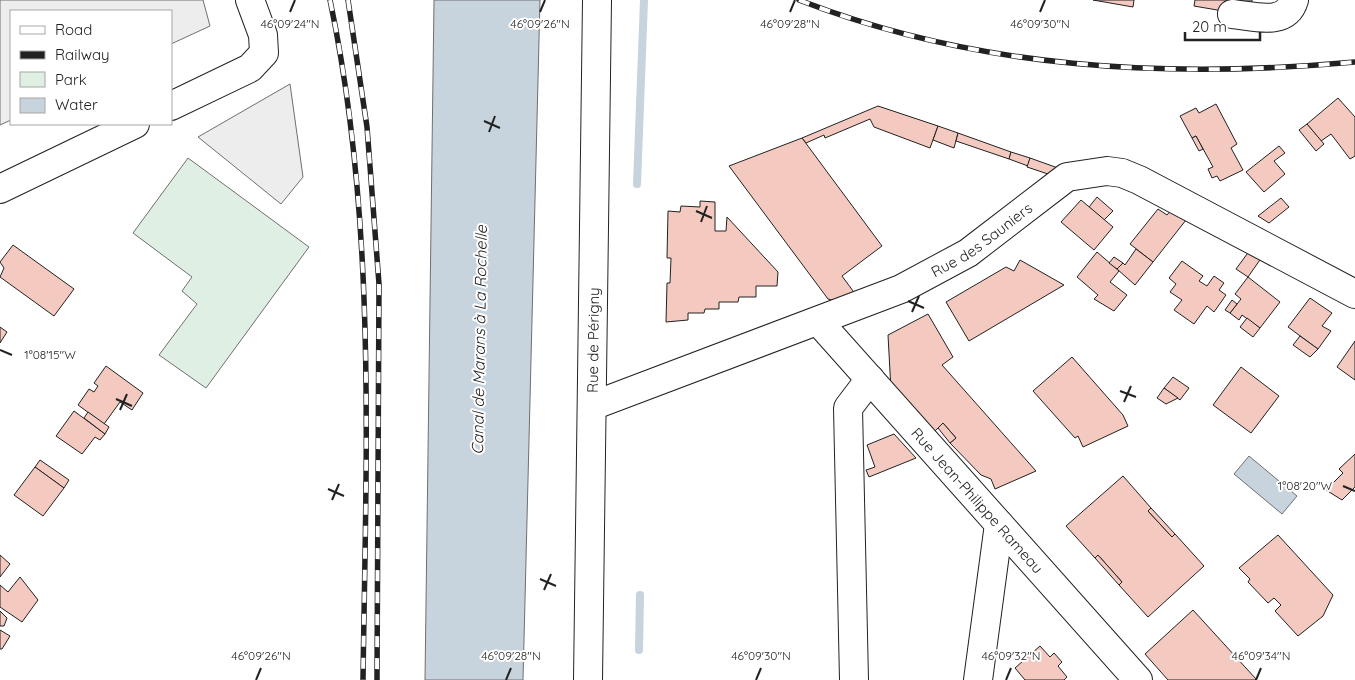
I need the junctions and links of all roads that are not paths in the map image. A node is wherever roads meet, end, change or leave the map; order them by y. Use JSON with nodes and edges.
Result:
{"nodes":[{"id":1,"x":250,"y":0,"type":"edge"},
{"id":2,"x":597,"y":0,"type":"edge"},
{"id":3,"x":1294,"y":0,"type":"edge"},
{"id":4,"x":1232,"y":14,"type":"dead end"},
{"id":5,"x":172,"y":106,"type":"edge"},
{"id":6,"x":133,"y":125,"type":"edge"},
{"id":7,"x":0,"y":189,"type":"edge"},
{"id":8,"x":1355,"y":294,"type":"edge"},
{"id":9,"x":818,"y":321,"type":"junction"},
{"id":10,"x":870,"y":379,"type":"junction"},
{"id":11,"x":592,"y":406,"type":"junction"},
{"id":12,"x":999,"y":524,"type":"junction"},
{"id":13,"x":588,"y":680,"type":"edge"},
{"id":14,"x":854,"y":680,"type":"edge"},
{"id":15,"x":978,"y":680,"type":"edge"},
{"id":16,"x":1138,"y":680,"type":"edge"}],
"edges":[{"from":1,"to":5,"type":"street"},
{"from":2,"to":11,"type":"street","name":"Rue de Périgny"},
{"from":3,"to":4,"type":"street"},
{"from":6,"to":7,"type":"street"},
{"from":8,"to":9,"type":"street","name":"Rue des Sauniers"},
{"from":9,"to":10,"type":"street","name":"Rue Jean-Philippe Rameau"},
{"from":9,"to":11,"type":"street","name":"Rue des Sauniers"},
{"from":10,"to":12,"type":"street","name":"Rue Jean-Philippe Rameau"},
{"from":10,"to":14,"type":"street"},
{"from":11,"to":13,"type":"street","name":"Rue de Périgny"},
{"from":12,"to":15,"type":"street"},
{"from":12,"to":16,"type":"street","name":"Rue Jean-Philippe Rameau"}]}
